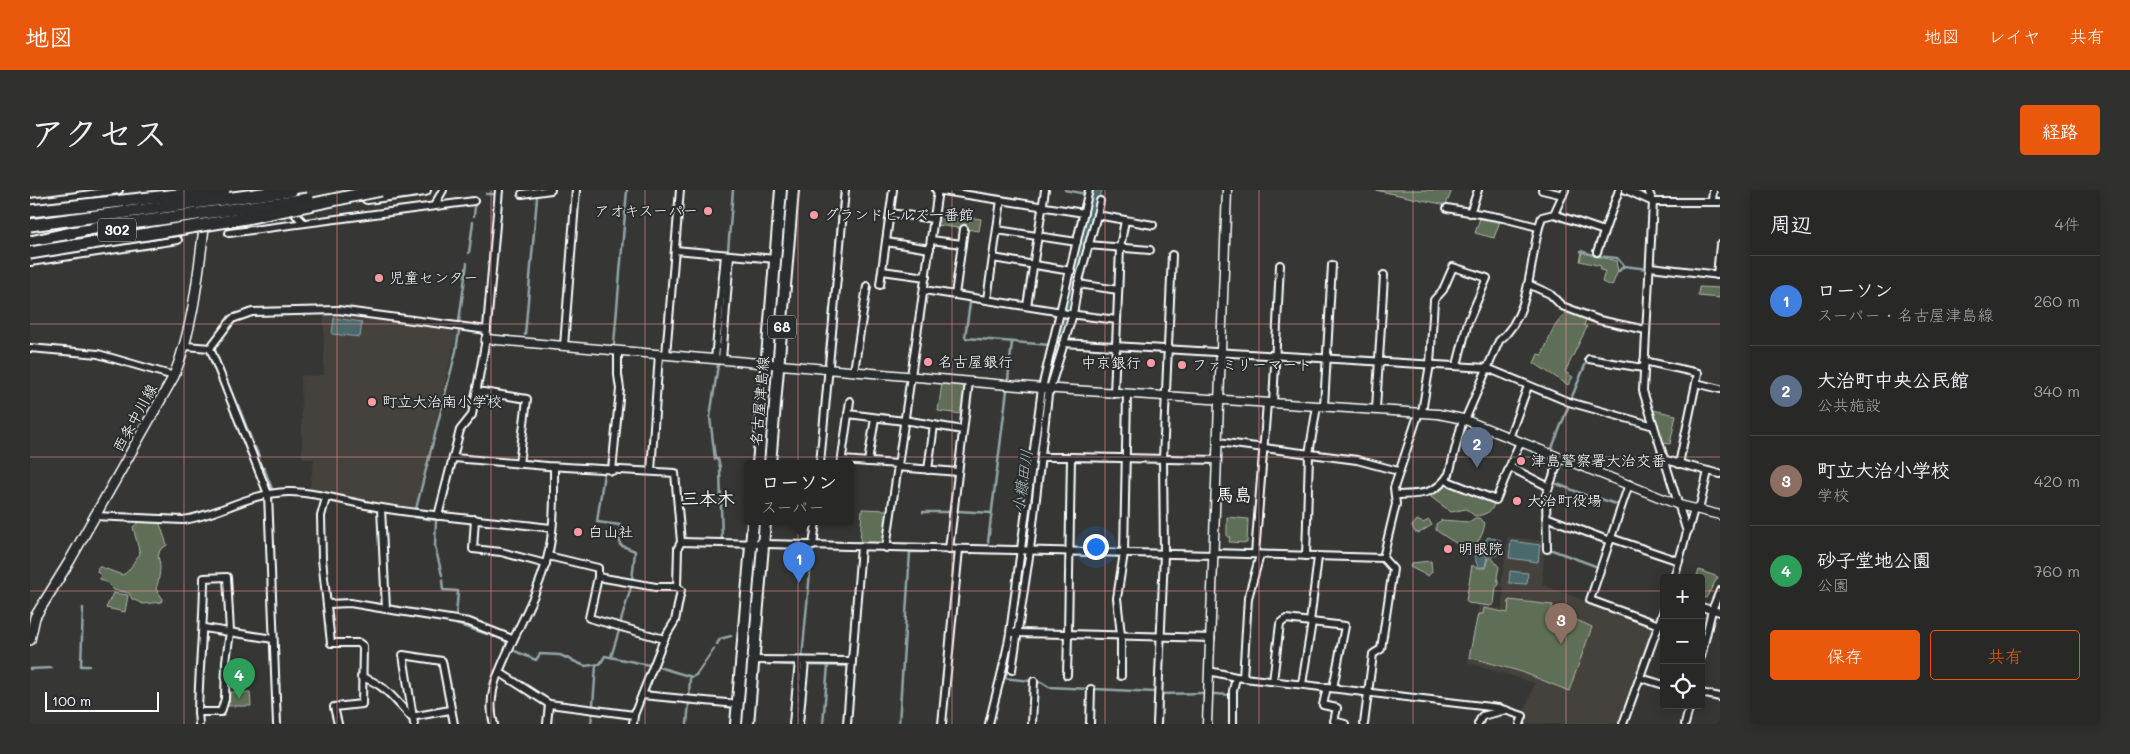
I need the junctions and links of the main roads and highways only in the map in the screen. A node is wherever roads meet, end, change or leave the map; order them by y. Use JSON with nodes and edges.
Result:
{"nodes":[{"id":1,"x":224,"y":190,"type":"edge"},
{"id":2,"x":244,"y":190,"type":"edge"},
{"id":3,"x":292,"y":190,"type":"edge"},
{"id":4,"x":372,"y":190,"type":"edge"},
{"id":5,"x":381,"y":190,"type":"edge"},
{"id":6,"x":426,"y":190,"type":"edge"},
{"id":7,"x":781,"y":190,"type":"edge"},
{"id":8,"x":793,"y":190,"type":"edge"},
{"id":9,"x":208,"y":192,"type":"edge"},
{"id":10,"x":30,"y":211,"type":"edge"},
{"id":11,"x":30,"y":218,"type":"edge"},
{"id":12,"x":205,"y":219,"type":"junction"},
{"id":13,"x":30,"y":224,"type":"edge"},
{"id":14,"x":94,"y":228,"type":"junction"},
{"id":15,"x":30,"y":237,"type":"edge"},
{"id":16,"x":30,"y":242,"type":"edge"},
{"id":17,"x":30,"y":253,"type":"edge"},
{"id":18,"x":758,"y":460,"type":"edge"},
{"id":19,"x":770,"y":460,"type":"edge"},
{"id":20,"x":753,"y":525,"type":"edge"},
{"id":21,"x":765,"y":525,"type":"edge"},
{"id":22,"x":33,"y":617,"type":"edge"},
{"id":23,"x":30,"y":640,"type":"edge"},
{"id":24,"x":736,"y":724,"type":"edge"},
{"id":25,"x":748,"y":724,"type":"edge"}],
"edges":[{"from":1,"to":10,"type":"highway","bridge":true},
{"from":2,"to":9,"type":"main road","number":"302"},
{"from":3,"to":13,"type":"highway","bridge":true},
{"from":4,"to":14,"type":"highway","bridge":true},
{"from":5,"to":17,"type":"highway","bridge":true},
{"from":6,"to":12,"type":"main road","number":"302"},
{"from":7,"to":18,"type":"main road","name":"名古屋津島線","number":"68"},
{"from":8,"to":19,"type":"main road","name":"名古屋津島線","number":"68"},
{"from":9,"to":11,"type":"main road","number":"302"},
{"from":9,"to":12,"type":"main road","name":"西条中川線"},
{"from":12,"to":16,"type":"main road","number":"302"},
{"from":12,"to":22,"type":"main road","name":"西条中川線"},
{"from":14,"to":15,"type":"highway"},
{"from":14,"to":16,"type":"highway"},
{"from":20,"to":24,"type":"main road"},
{"from":21,"to":25,"type":"main road"},
{"from":22,"to":23,"type":"main road","name":"西条中川線"}]}
